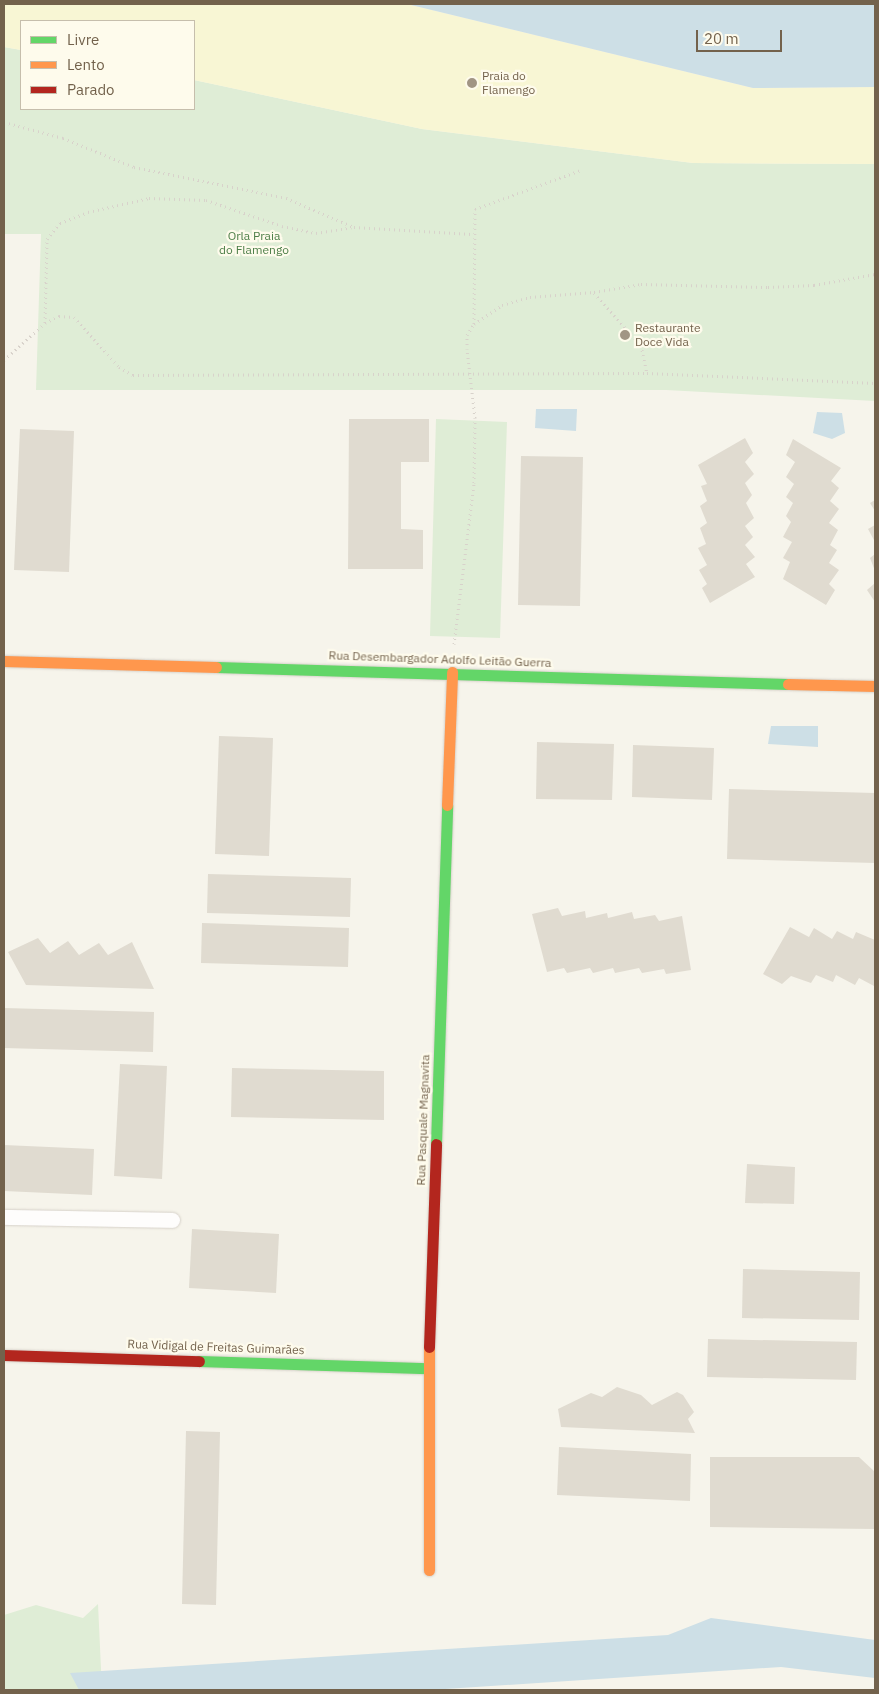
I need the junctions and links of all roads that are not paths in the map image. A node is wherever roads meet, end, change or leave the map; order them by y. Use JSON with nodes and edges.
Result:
{"nodes":[{"id":1,"x":4,"y":661,"type":"edge"},
{"id":2,"x":452,"y":672,"type":"junction"},
{"id":3,"x":875,"y":686,"type":"edge"},
{"id":4,"x":4,"y":1217,"type":"edge"},
{"id":5,"x":172,"y":1220,"type":"dead end"},
{"id":6,"x":4,"y":1354,"type":"edge"},
{"id":7,"x":428,"y":1368,"type":"junction"},
{"id":8,"x":429,"y":1570,"type":"dead end"}],
"edges":[{"from":1,"to":2,"type":"street","name":"Rua Desembargador Adolfo Leitão Guerra"},
{"from":2,"to":3,"type":"street","name":"Rua Desembargador Adolfo Leitão Guerra"},
{"from":2,"to":7,"type":"street","name":"Rua Pasquale Magnavita"},
{"from":4,"to":5,"type":"lane"},
{"from":6,"to":7,"type":"street","name":"Rua Vidigal de Freitas Guimarães"},
{"from":7,"to":8,"type":"street","name":"Rua Pasquale Magnavita"}]}
